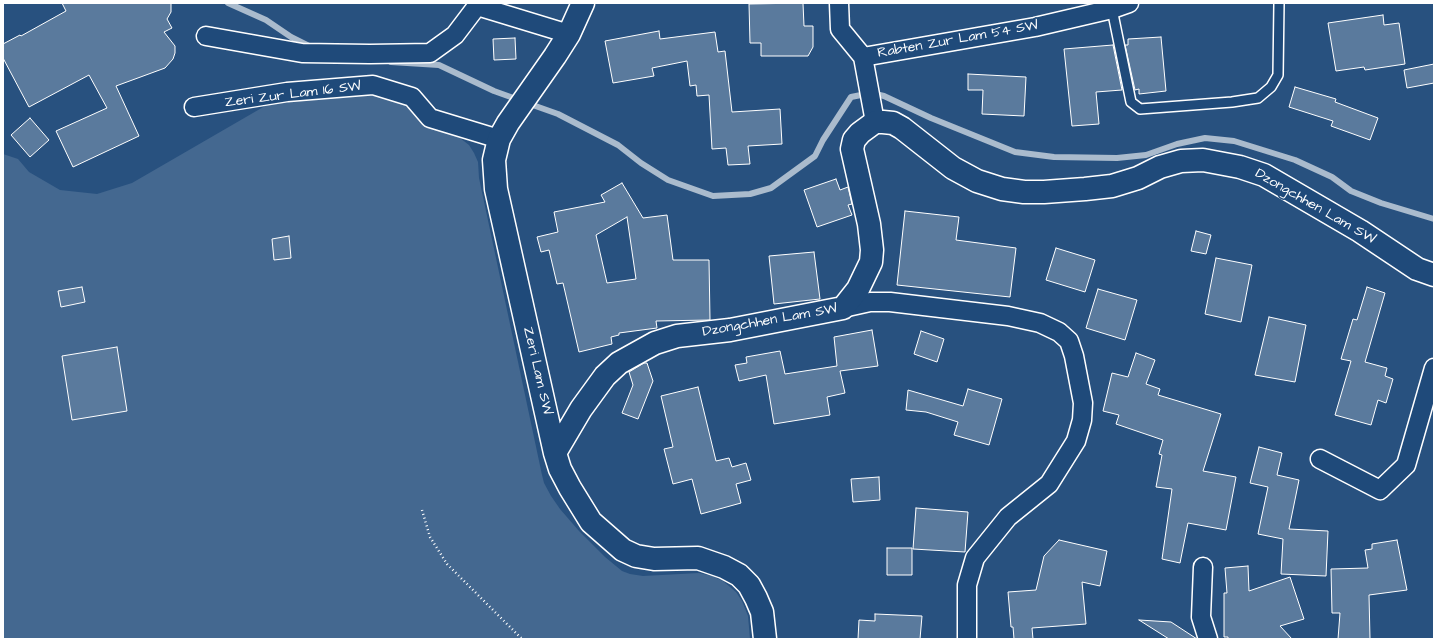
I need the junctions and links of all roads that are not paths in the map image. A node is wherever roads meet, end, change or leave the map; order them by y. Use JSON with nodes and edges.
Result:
{"nodes":[{"id":1,"x":583,"y":3,"type":"edge"},
{"id":2,"x":839,"y":3,"type":"edge"},
{"id":3,"x":1129,"y":3,"type":"edge"},
{"id":4,"x":1280,"y":3,"type":"edge"},
{"id":5,"x":1112,"y":9,"type":"junction"},
{"id":6,"x":569,"y":34,"type":"junction"},
{"id":7,"x":206,"y":36,"type":"dead end"},
{"id":8,"x":863,"y":56,"type":"junction"},
{"id":9,"x":194,"y":108,"type":"dead end"},
{"id":10,"x":874,"y":112,"type":"junction"},
{"id":11,"x":499,"y":139,"type":"junction"},
{"id":12,"x":1434,"y":275,"type":"edge"},
{"id":13,"x":843,"y":308,"type":"junction"},
{"id":14,"x":1434,"y":368,"type":"edge"},
{"id":15,"x":555,"y":453,"type":"junction"},
{"id":16,"x":1320,"y":459,"type":"dead end"},
{"id":17,"x":1203,"y":567,"type":"dead end"},
{"id":18,"x":765,"y":639,"type":"edge"},
{"id":19,"x":967,"y":639,"type":"edge"},
{"id":20,"x":1208,"y":639,"type":"edge"}],
"edges":[{"from":1,"to":6,"type":"street","name":"Zeri Lam SW"},
{"from":2,"to":8,"type":"street","name":"Rabten Zur Lam 54 SW"},
{"from":3,"to":5,"type":"street","name":"Rabten Zur Lam 54 SW"},
{"from":4,"to":5,"type":"lane"},
{"from":5,"to":8,"type":"street","name":"Rabten Zur Lam 54 SW"},
{"from":6,"to":7,"type":"street"},
{"from":6,"to":11,"type":"street","name":"Zeri Lam SW"},
{"from":8,"to":10,"type":"street"},
{"from":9,"to":11,"type":"street","name":"Zeri Zur Lam 16 SW"},
{"from":10,"to":12,"type":"street","name":"Dzongchhen Lam SW"},
{"from":10,"to":13,"type":"street","name":"Dzongchhen Lam SW"},
{"from":11,"to":15,"type":"street","name":"Zeri Lam SW"},
{"from":13,"to":15,"type":"street","name":"Dzongchhen Lam SW"},
{"from":13,"to":19,"type":"street"},
{"from":14,"to":16,"type":"street"},
{"from":15,"to":18,"type":"street","name":"Zeri Lam SW"},
{"from":17,"to":20,"type":"street"}]}
